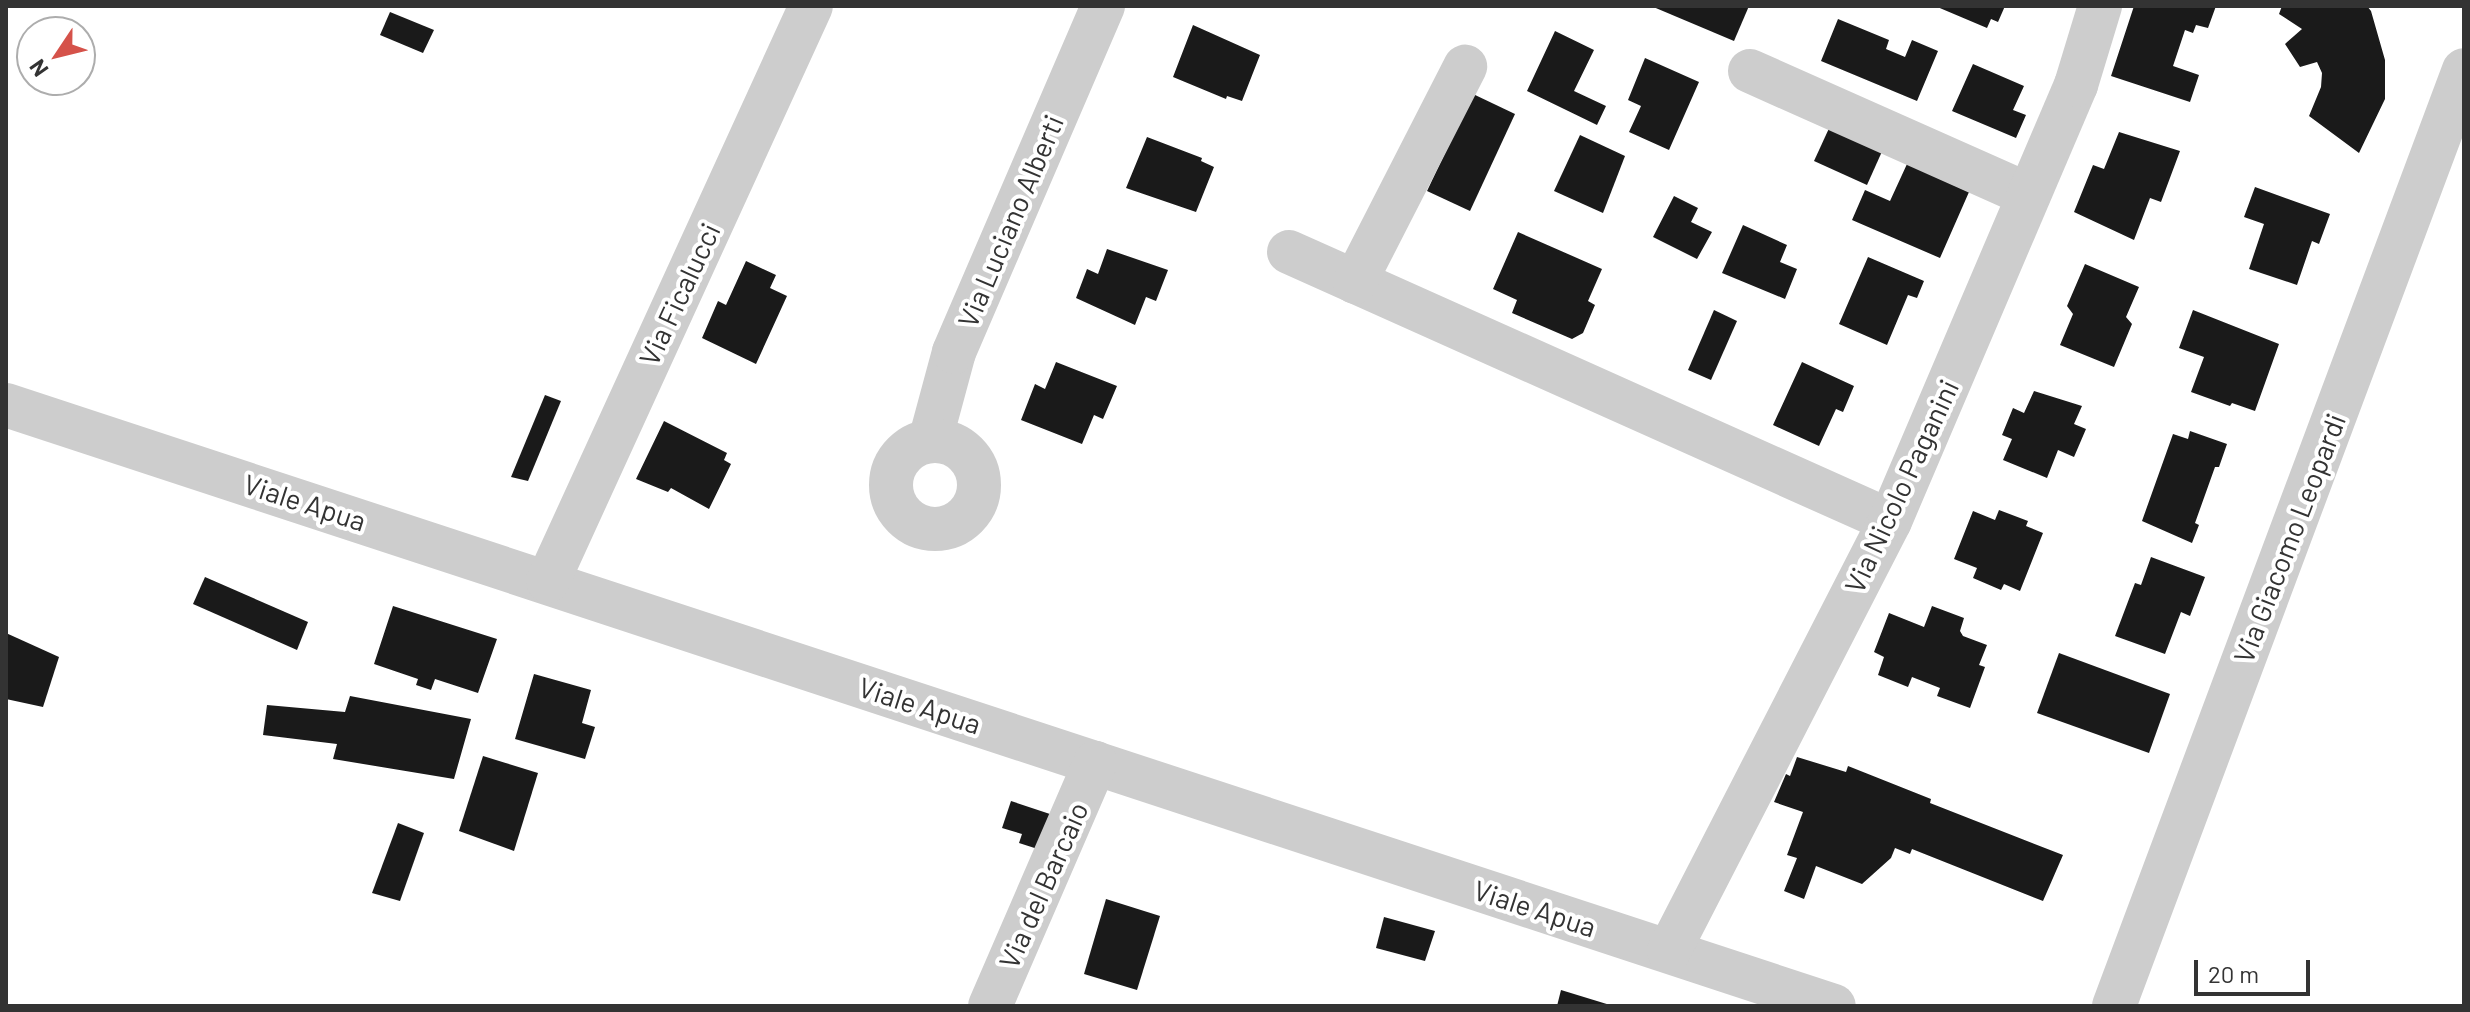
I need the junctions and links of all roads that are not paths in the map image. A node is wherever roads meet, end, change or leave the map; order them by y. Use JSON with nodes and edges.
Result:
{"nodes":[{"id":1,"x":811,"y":6,"type":"edge"},
{"id":2,"x":1103,"y":6,"type":"edge"},
{"id":3,"x":2100,"y":6,"type":"edge"},
{"id":4,"x":1465,"y":67,"type":"dead end"},
{"id":5,"x":2464,"y":70,"type":"edge"},
{"id":6,"x":1750,"y":71,"type":"dead end"},
{"id":7,"x":2029,"y":195,"type":"junction"},
{"id":8,"x":1289,"y":252,"type":"dead end"},
{"id":9,"x":1355,"y":282,"type":"junction"},
{"id":10,"x":6,"y":405,"type":"edge"},
{"id":11,"x":930,"y":441,"type":"dead end"},
{"id":12,"x":1890,"y":521,"type":"junction"},
{"id":13,"x":548,"y":581,"type":"junction"},
{"id":14,"x":1095,"y":763,"type":"junction"},
{"id":15,"x":1669,"y":951,"type":"junction"},
{"id":16,"x":990,"y":1006,"type":"edge"},
{"id":17,"x":1834,"y":1006,"type":"edge"},
{"id":18,"x":2114,"y":1006,"type":"edge"}],
"edges":[{"from":1,"to":13,"type":"street","name":"Via Ficalucci"},
{"from":2,"to":11,"type":"street","name":"Via Luciano Alberti"},
{"from":3,"to":7,"type":"street","name":"Via Nicolo Paganini"},
{"from":4,"to":9,"type":"street"},
{"from":5,"to":18,"type":"street","name":"Via Giacomo Leopardi"},
{"from":6,"to":7,"type":"street"},
{"from":7,"to":12,"type":"street","name":"Via Nicolo Paganini"},
{"from":8,"to":9,"type":"street"},
{"from":9,"to":12,"type":"street"},
{"from":10,"to":13,"type":"street","name":"Viale Apua"},
{"from":12,"to":15,"type":"street","name":"Via Nicolo Paganini"},
{"from":13,"to":14,"type":"street","name":"Viale Apua"},
{"from":14,"to":15,"type":"street","name":"Viale Apua"},
{"from":14,"to":16,"type":"street","name":"Via del Barcaio"},
{"from":15,"to":17,"type":"street","name":"Viale Apua"}]}
